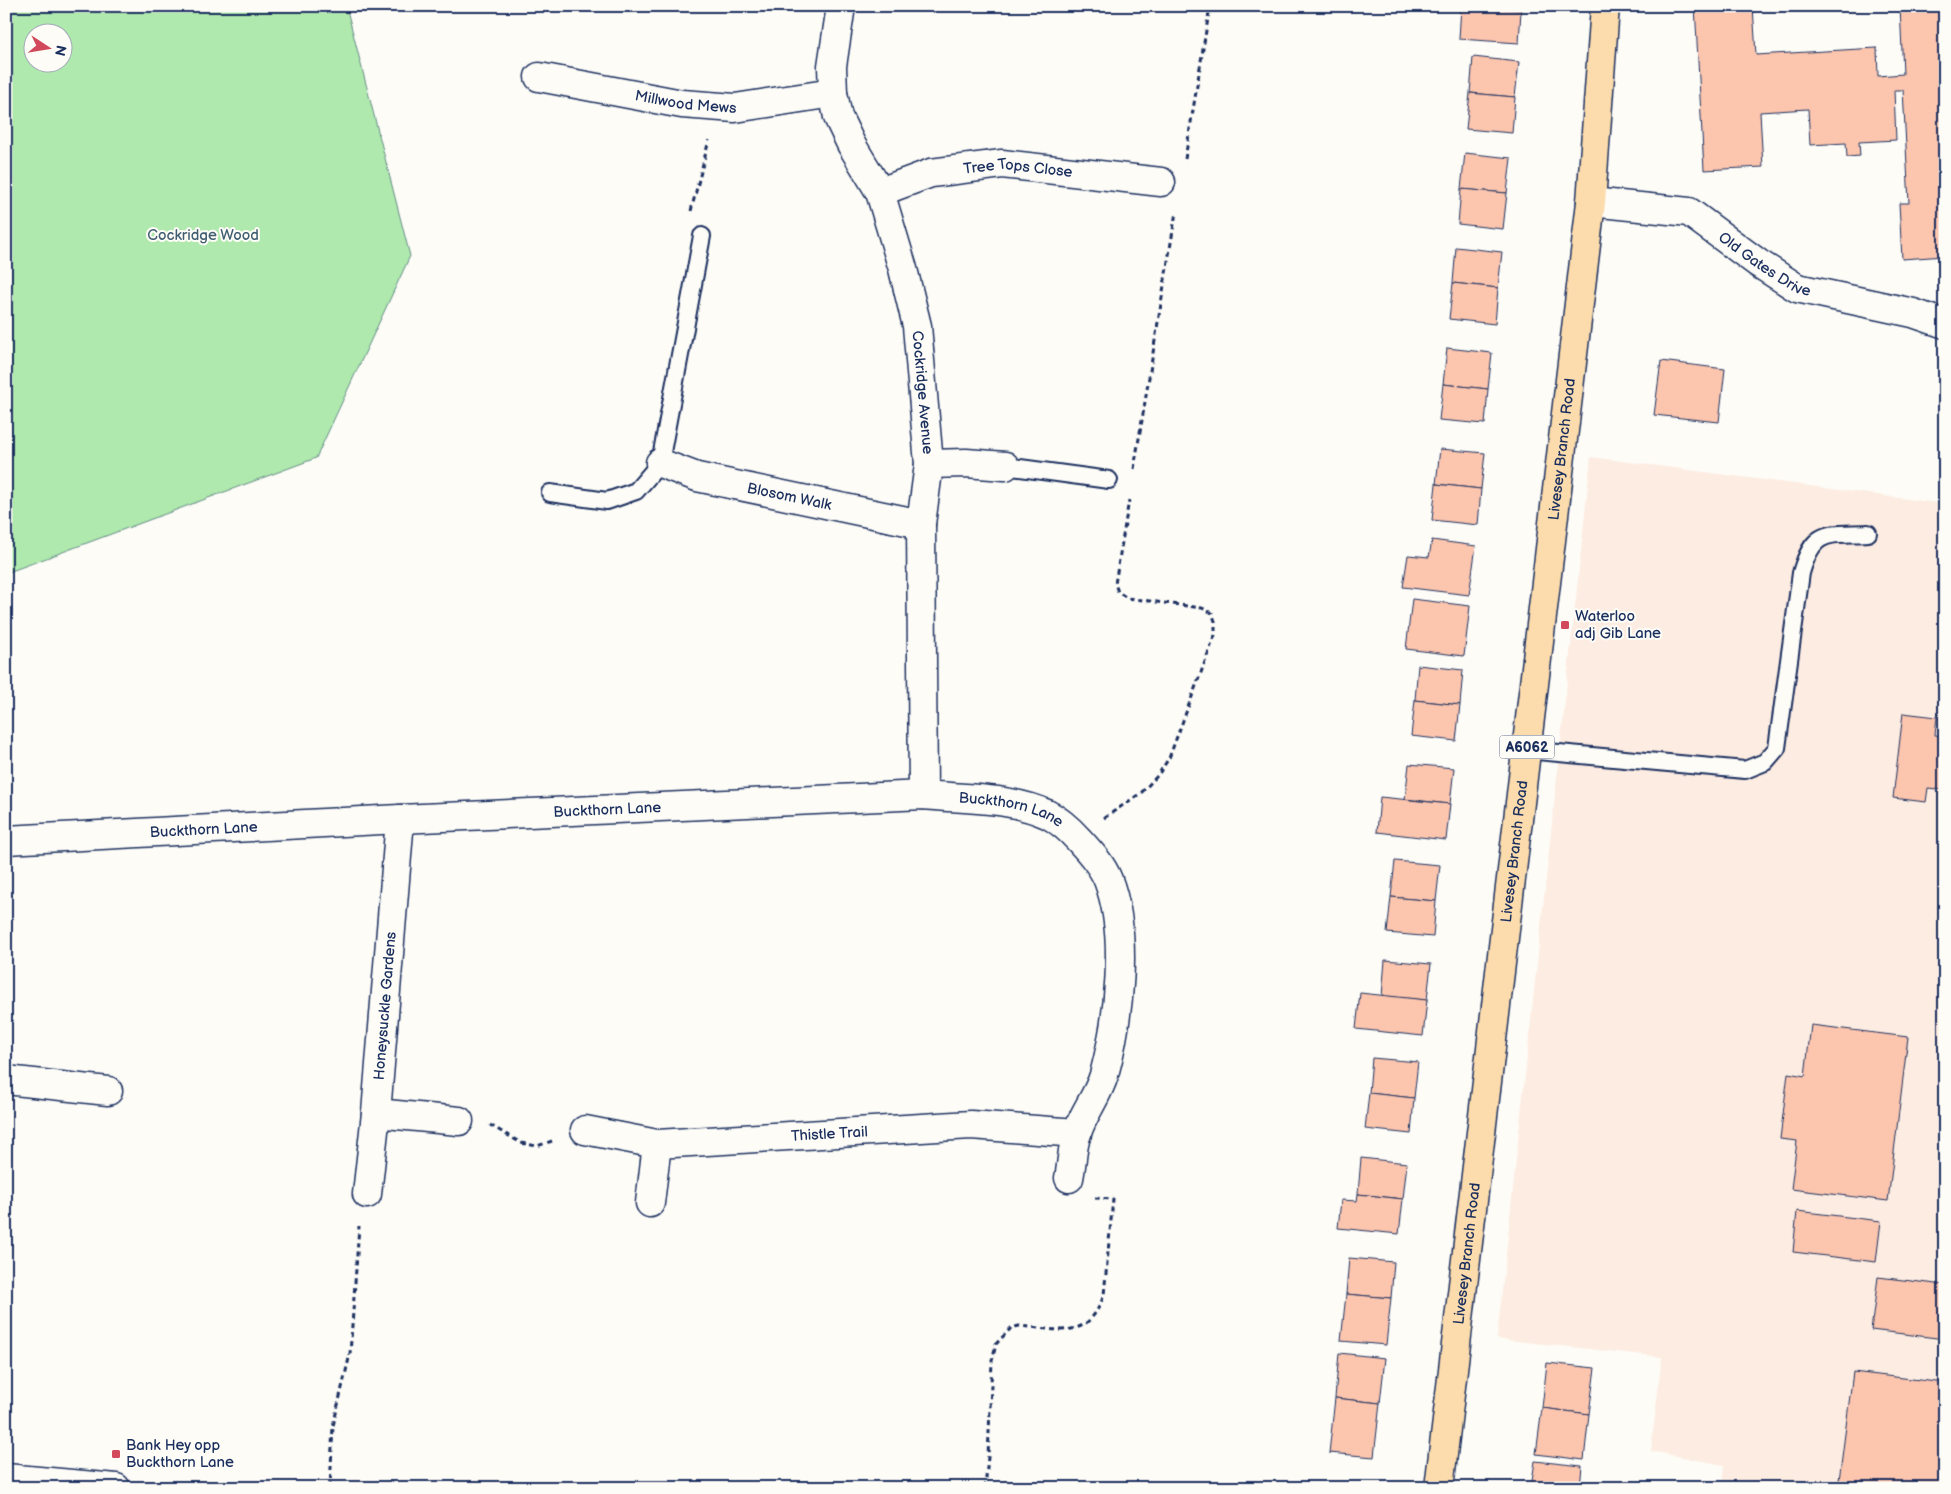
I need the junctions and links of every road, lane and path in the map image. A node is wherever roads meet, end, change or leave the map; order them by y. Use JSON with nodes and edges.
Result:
{"nodes":[{"id":1,"x":841,"y":6,"type":"edge"},
{"id":2,"x":1210,"y":6,"type":"edge"},
{"id":3,"x":1604,"y":6,"type":"edge"},
{"id":4,"x":539,"y":77,"type":"dead end"},
{"id":5,"x":833,"y":94,"type":"junction"},
{"id":6,"x":717,"y":106,"type":"junction"},
{"id":7,"x":1184,"y":163,"type":"dead end"},
{"id":8,"x":880,"y":192,"type":"junction"},
{"id":9,"x":1169,"y":192,"type":"joint"},
{"id":10,"x":1591,"y":202,"type":"junction"},
{"id":11,"x":702,"y":236,"type":"joint"},
{"id":12,"x":1945,"y":324,"type":"edge"},
{"id":13,"x":660,"y":463,"type":"junction"},
{"id":14,"x":929,"y":464,"type":"junction"},
{"id":15,"x":1005,"y":466,"type":"joint"},
{"id":16,"x":1133,"y":477,"type":"dead end"},
{"id":17,"x":1109,"y":480,"type":"dead end"},
{"id":18,"x":550,"y":493,"type":"dead end"},
{"id":19,"x":1129,"y":496,"type":"dead end"},
{"id":20,"x":921,"y":524,"type":"junction"},
{"id":21,"x":1868,"y":533,"type":"dead end"},
{"id":22,"x":1526,"y":750,"type":"junction"},
{"id":23,"x":924,"y":795,"type":"junction"},
{"id":24,"x":400,"y":819,"type":"junction"},
{"id":25,"x":1076,"y":837,"type":"junction"},
{"id":26,"x":6,"y":840,"type":"edge"},
{"id":27,"x":6,"y":1080,"type":"edge"},
{"id":28,"x":108,"y":1091,"type":"dead end"},
{"id":29,"x":376,"y":1113,"type":"junction"},
{"id":30,"x":459,"y":1121,"type":"joint"},
{"id":31,"x":585,"y":1130,"type":"joint"},
{"id":32,"x":1077,"y":1133,"type":"junction"},
{"id":33,"x":657,"y":1144,"type":"junction"},
{"id":34,"x":1070,"y":1178,"type":"joint"},
{"id":35,"x":367,"y":1194,"type":"joint"},
{"id":36,"x":650,"y":1203,"type":"dead end"},
{"id":37,"x":6,"y":1478,"type":"edge"},
{"id":38,"x":116,"y":1488,"type":"edge"},
{"id":39,"x":330,"y":1488,"type":"edge"},
{"id":40,"x":985,"y":1488,"type":"edge"},
{"id":41,"x":1439,"y":1488,"type":"edge"}],
"edges":[{"from":1,"to":5,"type":"street","name":"Cockridge Avenue"},
{"from":2,"to":7,"type":"path"},
{"from":3,"to":10,"type":"main road","name":"Livesey Branch Road","number":"A6062"},
{"from":4,"to":6,"type":"street","name":"Millwood Mews"},
{"from":5,"to":6,"type":"street","name":"Millwood Mews"},
{"from":5,"to":8,"type":"street","name":"Cockridge Avenue"},
{"from":6,"to":11,"type":"path"},
{"from":8,"to":9,"type":"street","name":"Tree Tops Close"},
{"from":8,"to":14,"type":"street","name":"Cockridge Avenue"},
{"from":9,"to":16,"type":"path"},
{"from":10,"to":12,"type":"street","name":"Old Gates Drive"},
{"from":10,"to":22,"type":"main road","name":"Livesey Branch Road","number":"A6062"},
{"from":11,"to":13,"type":"lane"},
{"from":13,"to":18,"type":"lane"},
{"from":13,"to":20,"type":"street","name":"Blosom Walk"},
{"from":14,"to":15,"type":"street"},
{"from":14,"to":20,"type":"street","name":"Cockridge Avenue"},
{"from":15,"to":17,"type":"lane"},
{"from":19,"to":25,"type":"path"},
{"from":20,"to":23,"type":"street","name":"Cockridge Avenue"},
{"from":21,"to":22,"type":"lane"},
{"from":22,"to":41,"type":"main road","name":"Livesey Branch Road","number":"A6062"},
{"from":23,"to":24,"type":"street","name":"Buckthorn Lane"},
{"from":23,"to":25,"type":"street","name":"Buckthorn Lane"},
{"from":24,"to":26,"type":"street","name":"Buckthorn Lane"},
{"from":24,"to":29,"type":"street","name":"Honeysuckle Gardens"},
{"from":25,"to":32,"type":"street","name":"Buckthorn Lane"},
{"from":27,"to":28,"type":"street"},
{"from":29,"to":30,"type":"street"},
{"from":29,"to":35,"type":"street","name":"Honeysuckle Gardens"},
{"from":30,"to":31,"type":"path"},
{"from":31,"to":33,"type":"street","name":"Thistle Trail"},
{"from":32,"to":33,"type":"street","name":"Thistle Trail"},
{"from":32,"to":34,"type":"street"},
{"from":33,"to":36,"type":"street"},
{"from":34,"to":40,"type":"path"},
{"from":35,"to":39,"type":"path"},
{"from":37,"to":38,"type":"street"}]}
